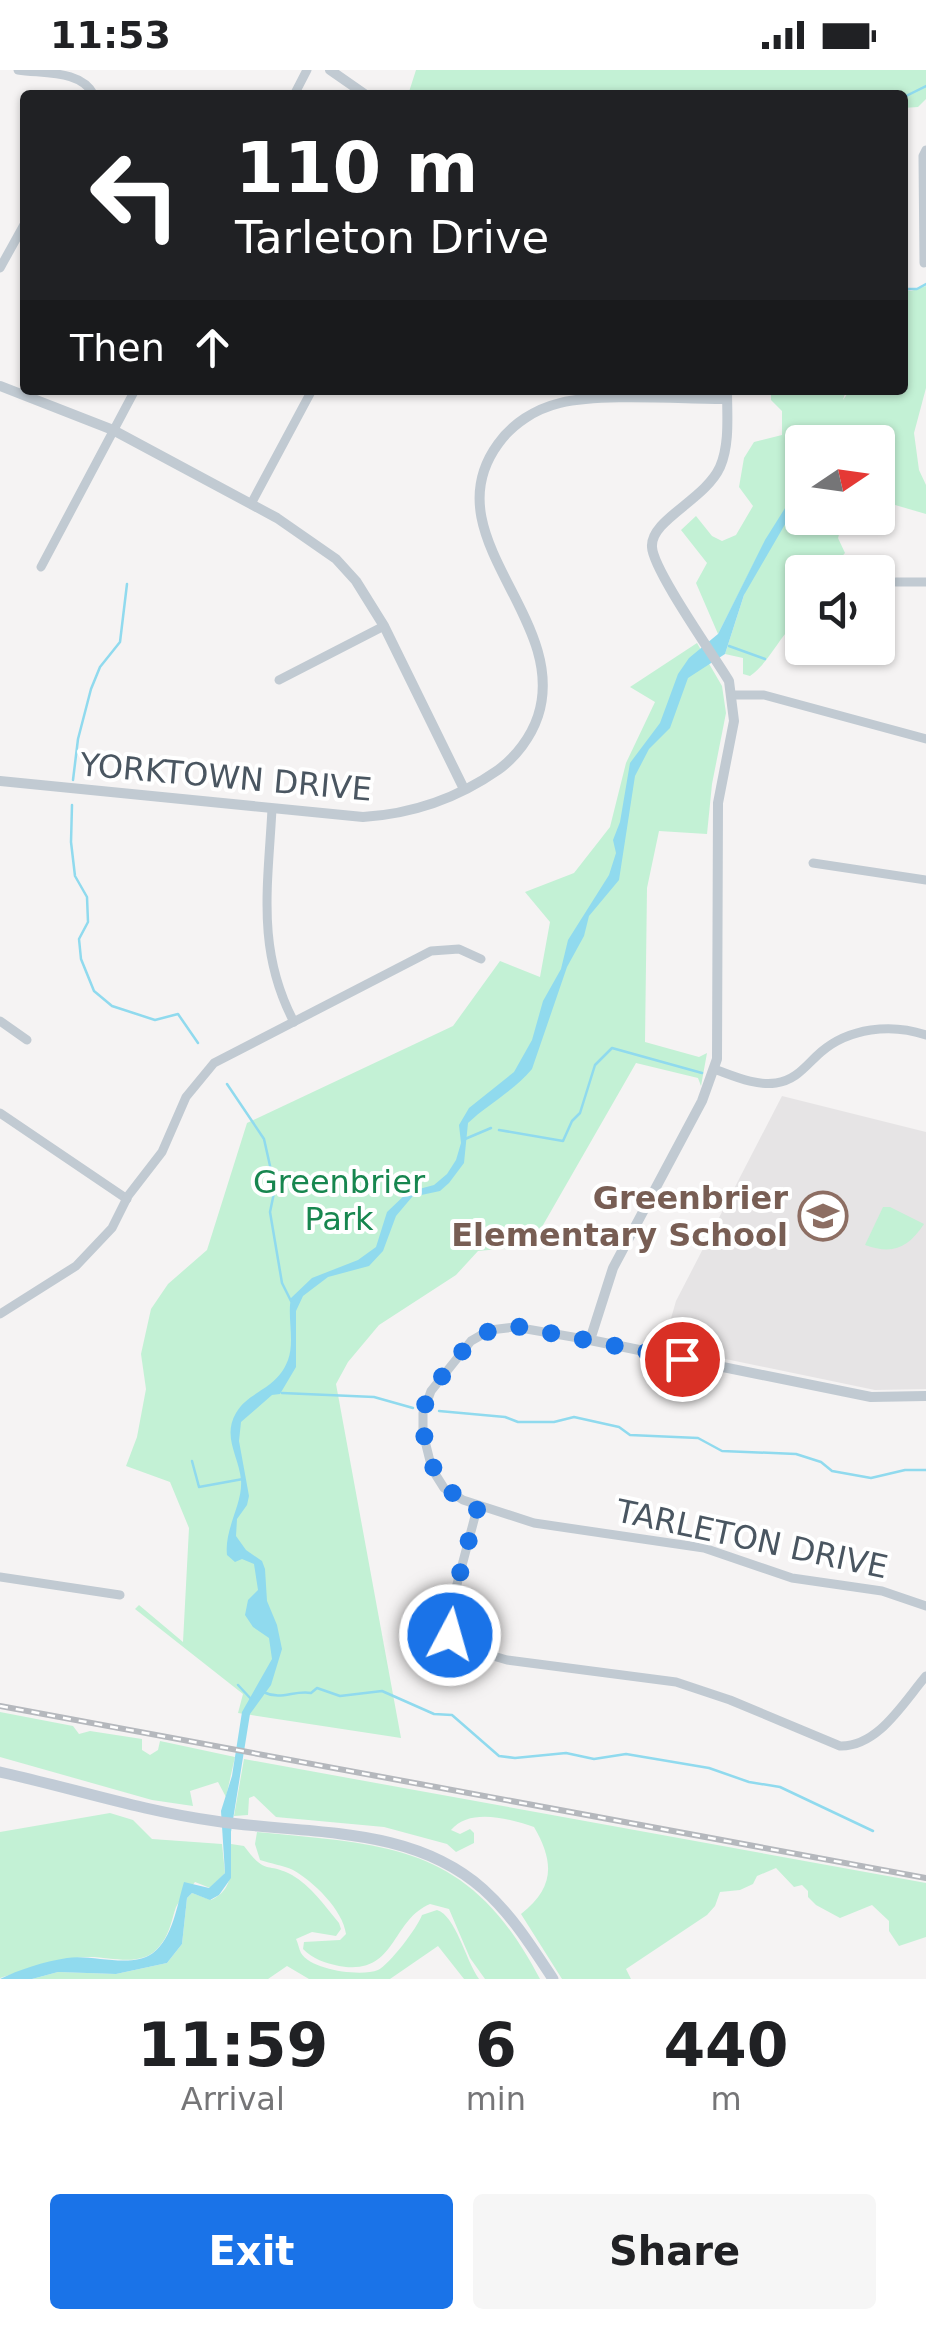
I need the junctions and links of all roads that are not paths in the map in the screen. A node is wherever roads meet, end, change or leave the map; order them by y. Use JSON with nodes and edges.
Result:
{"nodes":[{"id":1,"x":18,"y":70,"type":"edge"},
{"id":2,"x":330,"y":70,"type":"edge"},
{"id":3,"x":91,"y":90,"type":"edge"},
{"id":4,"x":359,"y":90,"type":"edge"},
{"id":5,"x":926,"y":150,"type":"edge"},
{"id":6,"x":20,"y":232,"type":"edge"},
{"id":7,"x":925,"y":234,"type":"edge"},
{"id":8,"x":924,"y":262,"type":"edge"},
{"id":9,"x":0,"y":268,"type":"edge"},
{"id":10,"x":23,"y":395,"type":"edge"},
{"id":11,"x":132,"y":395,"type":"edge"},
{"id":12,"x":309,"y":395,"type":"edge"},
{"id":13,"x":727,"y":395,"type":"edge"},
{"id":14,"x":113,"y":430,"type":"junction"},
{"id":15,"x":250,"y":504,"type":"junction"},
{"id":16,"x":41,"y":566,"type":"dead end"},
{"id":17,"x":896,"y":582,"type":"dead end"},
{"id":18,"x":926,"y":582,"type":"edge"},
{"id":19,"x":384,"y":626,"type":"junction"},
{"id":20,"x":279,"y":680,"type":"dead end"},
{"id":21,"x":733,"y":695,"type":"junction"},
{"id":22,"x":926,"y":739,"type":"edge"},
{"id":23,"x":0,"y":781,"type":"edge"},
{"id":24,"x":464,"y":789,"type":"junction"},
{"id":25,"x":272,"y":809,"type":"junction"},
{"id":26,"x":812,"y":864,"type":"dead end"},
{"id":27,"x":926,"y":880,"type":"edge"},
{"id":28,"x":482,"y":959,"type":"dead end"},
{"id":29,"x":0,"y":1021,"type":"edge"},
{"id":30,"x":294,"y":1022,"type":"junction"},
{"id":31,"x":926,"y":1036,"type":"edge"},
{"id":32,"x":27,"y":1040,"type":"dead end"},
{"id":33,"x":714,"y":1069,"type":"junction"},
{"id":34,"x":0,"y":1113,"type":"edge"},
{"id":35,"x":127,"y":1199,"type":"junction"},
{"id":36,"x":0,"y":1314,"type":"edge"},
{"id":37,"x":590,"y":1340,"type":"junction"},
{"id":38,"x":926,"y":1396,"type":"edge"},
{"id":39,"x":478,"y":1506,"type":"junction"},
{"id":40,"x":0,"y":1577,"type":"edge"},
{"id":41,"x":120,"y":1595,"type":"dead end"},
{"id":42,"x":926,"y":1606,"type":"edge"},
{"id":43,"x":926,"y":1676,"type":"edge"},
{"id":44,"x":0,"y":1772,"type":"edge"},
{"id":45,"x":551,"y":1979,"type":"edge"}],
"edges":[{"from":1,"to":3,"type":"street"},
{"from":2,"to":4,"type":"street"},
{"from":5,"to":7,"type":"street"},
{"from":6,"to":9,"type":"street"},
{"from":7,"to":8,"type":"street"},
{"from":10,"to":14,"type":"street"},
{"from":11,"to":14,"type":"street"},
{"from":12,"to":15,"type":"street"},
{"from":13,"to":21,"type":"street"},
{"from":13,"to":24,"type":"street","name":"YORKTOWN DRIVE"},
{"from":14,"to":15,"type":"street"},
{"from":14,"to":16,"type":"street"},
{"from":15,"to":19,"type":"street"},
{"from":17,"to":18,"type":"street"},
{"from":19,"to":20,"type":"street"},
{"from":19,"to":24,"type":"street"},
{"from":21,"to":22,"type":"street"},
{"from":21,"to":33,"type":"street"},
{"from":23,"to":25,"type":"street","name":"YORKTOWN DRIVE"},
{"from":24,"to":25,"type":"street","name":"YORKTOWN DRIVE"},
{"from":25,"to":30,"type":"street"},
{"from":26,"to":27,"type":"street"},
{"from":28,"to":30,"type":"street"},
{"from":29,"to":32,"type":"street"},
{"from":30,"to":35,"type":"street"},
{"from":31,"to":33,"type":"street"},
{"from":33,"to":37,"type":"street"},
{"from":34,"to":35,"type":"street"},
{"from":35,"to":36,"type":"street"},
{"from":37,"to":38,"type":"street"},
{"from":37,"to":39,"type":"street","name":"TARLETON DRIVE"},
{"from":39,"to":42,"type":"street","name":"TARLETON DRIVE"},
{"from":39,"to":43,"type":"street"},
{"from":40,"to":41,"type":"street"},
{"from":44,"to":45,"type":"main road"}]}
